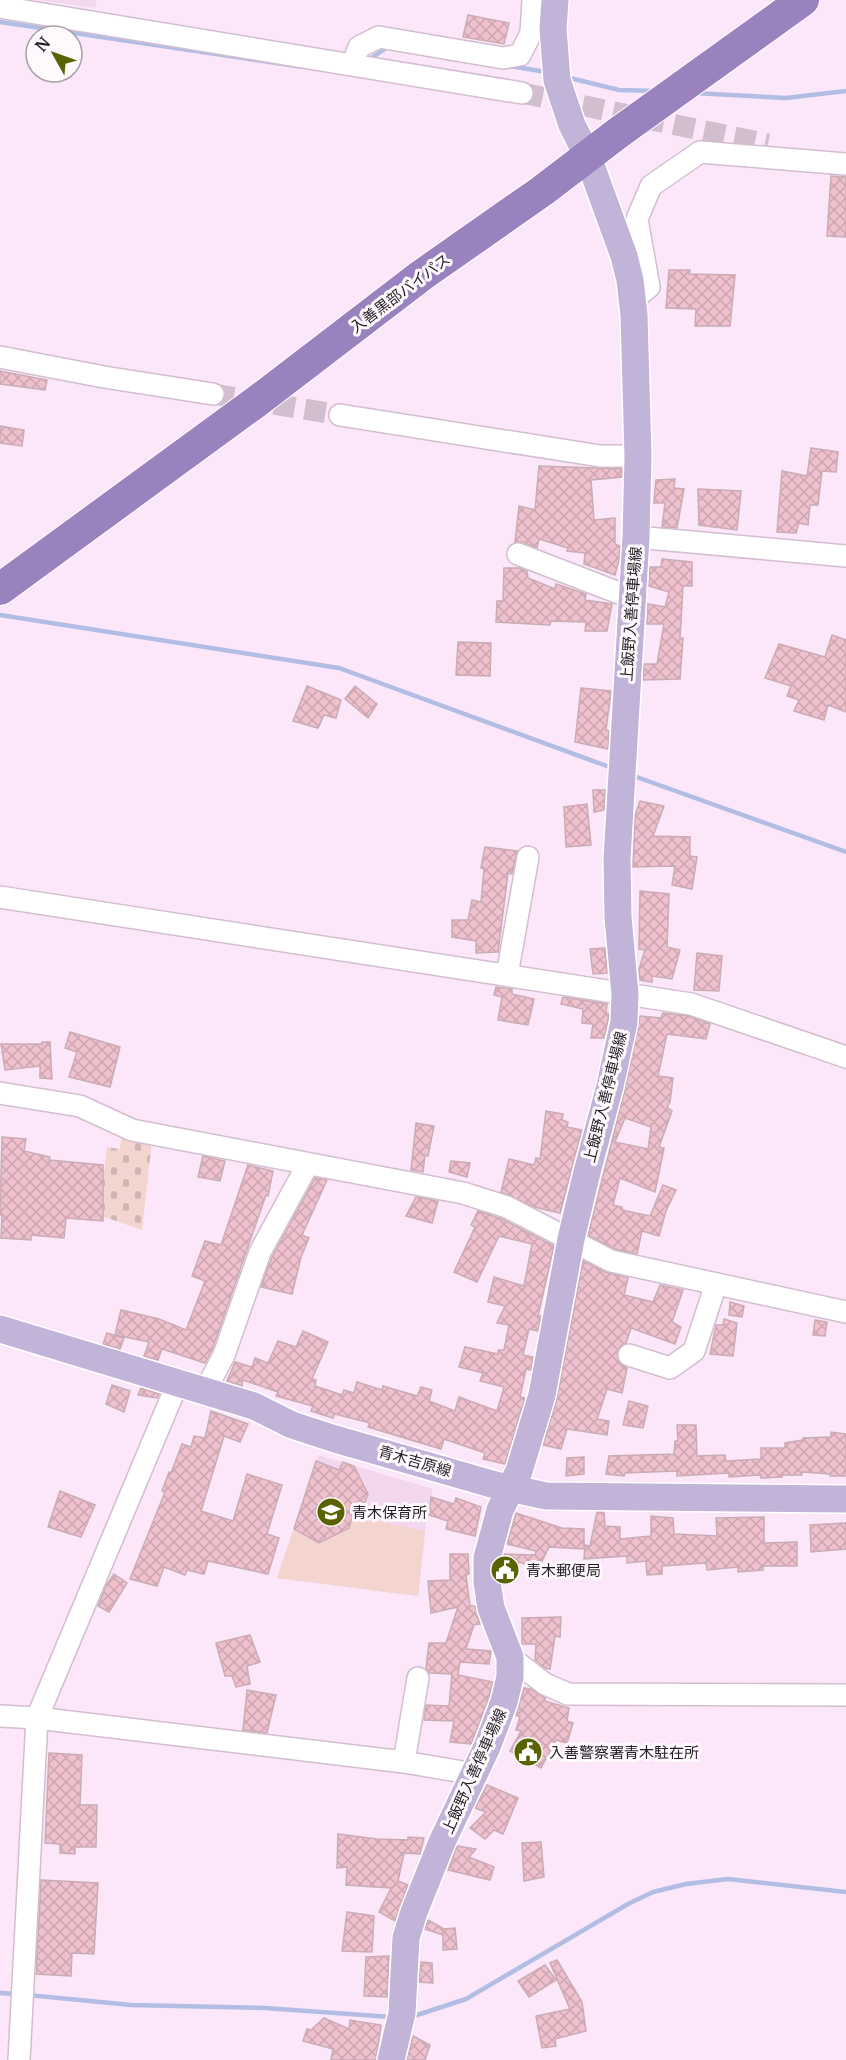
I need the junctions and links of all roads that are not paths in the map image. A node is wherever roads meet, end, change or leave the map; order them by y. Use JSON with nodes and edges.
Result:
{"nodes":[{"id":1,"x":533,"y":0,"type":"edge"},
{"id":2,"x":555,"y":0,"type":"edge"},
{"id":3,"x":803,"y":0,"type":"edge"},
{"id":4,"x":0,"y":7,"type":"edge"},
{"id":5,"x":352,"y":65,"type":"junction"},
{"id":6,"x":522,"y":93,"type":"tunnel mouth"},
{"id":7,"x":768,"y":144,"type":"tunnel mouth"},
{"id":8,"x":846,"y":150,"type":"edge"},
{"id":9,"x":588,"y":157,"type":"junction"},
{"id":10,"x":846,"y":164,"type":"edge"},
{"id":11,"x":632,"y":301,"type":"junction"},
{"id":12,"x":0,"y":357,"type":"edge"},
{"id":13,"x":213,"y":394,"type":"tunnel mouth"},
{"id":14,"x":340,"y":415,"type":"tunnel mouth"},
{"id":15,"x":638,"y":456,"type":"junction"},
{"id":16,"x":636,"y":537,"type":"junction"},
{"id":17,"x":518,"y":554,"type":"dead end"},
{"id":18,"x":846,"y":555,"type":"edge"},
{"id":19,"x":0,"y":589,"type":"edge"},
{"id":20,"x":632,"y":598,"type":"junction"},
{"id":21,"x":528,"y":857,"type":"dead end"},
{"id":22,"x":0,"y":897,"type":"edge"},
{"id":23,"x":507,"y":975,"type":"junction"},
{"id":24,"x":625,"y":994,"type":"junction"},
{"id":25,"x":846,"y":1057,"type":"edge"},
{"id":26,"x":0,"y":1093,"type":"edge"},
{"id":27,"x":308,"y":1164,"type":"junction"},
{"id":28,"x":571,"y":1239,"type":"junction"},
{"id":29,"x":716,"y":1284,"type":"junction"},
{"id":30,"x":846,"y":1312,"type":"edge"},
{"id":31,"x":0,"y":1329,"type":"edge"},
{"id":32,"x":629,"y":1355,"type":"dead end"},
{"id":33,"x":178,"y":1382,"type":"junction"},
{"id":34,"x":205,"y":1390,"type":"junction"},
{"id":35,"x":511,"y":1488,"type":"junction"},
{"id":36,"x":846,"y":1499,"type":"edge"},
{"id":37,"x":510,"y":1657,"type":"junction"},
{"id":38,"x":418,"y":1678,"type":"dead end"},
{"id":39,"x":846,"y":1695,"type":"edge"},
{"id":40,"x":0,"y":1716,"type":"edge"},
{"id":41,"x":38,"y":1718,"type":"junction"},
{"id":42,"x":404,"y":1762,"type":"junction"},
{"id":43,"x":475,"y":1774,"type":"junction"},
{"id":44,"x":19,"y":2060,"type":"edge"},
{"id":45,"x":391,"y":2060,"type":"edge"}],
"edges":[{"from":1,"to":5,"type":"street"},
{"from":2,"to":9,"type":"main road","name":"上飯野入善停車場線"},
{"from":3,"to":9,"type":"highway","name":"入善黒部バイパス"},
{"from":4,"to":5,"type":"street"},
{"from":5,"to":6,"type":"street"},
{"from":7,"to":8,"type":"street"},
{"from":9,"to":11,"type":"main road","name":"上飯野入善停車場線"},
{"from":9,"to":19,"type":"highway","name":"入善黒部バイパス"},
{"from":10,"to":11,"type":"street"},
{"from":11,"to":15,"type":"main road","name":"上飯野入善停車場線"},
{"from":12,"to":13,"type":"street"},
{"from":14,"to":15,"type":"street"},
{"from":15,"to":16,"type":"main road","name":"上飯野入善停車場線"},
{"from":16,"to":18,"type":"street"},
{"from":16,"to":20,"type":"main road","name":"上飯野入善停車場線"},
{"from":17,"to":20,"type":"street"},
{"from":20,"to":24,"type":"main road","name":"上飯野入善停車場線"},
{"from":21,"to":23,"type":"street"},
{"from":22,"to":23,"type":"street"},
{"from":23,"to":24,"type":"street"},
{"from":24,"to":25,"type":"street"},
{"from":24,"to":28,"type":"main road","name":"上飯野入善停車場線"},
{"from":26,"to":27,"type":"street"},
{"from":27,"to":28,"type":"street"},
{"from":27,"to":34,"type":"street"},
{"from":28,"to":29,"type":"street"},
{"from":28,"to":35,"type":"main road","name":"上飯野入善停車場線"},
{"from":29,"to":30,"type":"street"},
{"from":29,"to":32,"type":"street"},
{"from":31,"to":33,"type":"main road","name":"青木吉原線"},
{"from":33,"to":34,"type":"main road","name":"青木吉原線"},
{"from":33,"to":41,"type":"street"},
{"from":34,"to":35,"type":"main road","name":"青木吉原線"},
{"from":35,"to":36,"type":"main road","name":"青木吉原線"},
{"from":35,"to":37,"type":"main road","name":"上飯野入善停車場線"},
{"from":37,"to":39,"type":"street"},
{"from":37,"to":43,"type":"main road","name":"上飯野入善停車場線"},
{"from":38,"to":42,"type":"street"},
{"from":40,"to":41,"type":"street"},
{"from":41,"to":42,"type":"street"},
{"from":41,"to":44,"type":"street"},
{"from":42,"to":43,"type":"street"},
{"from":43,"to":45,"type":"main road","name":"上飯野入善停車場線"}]}
